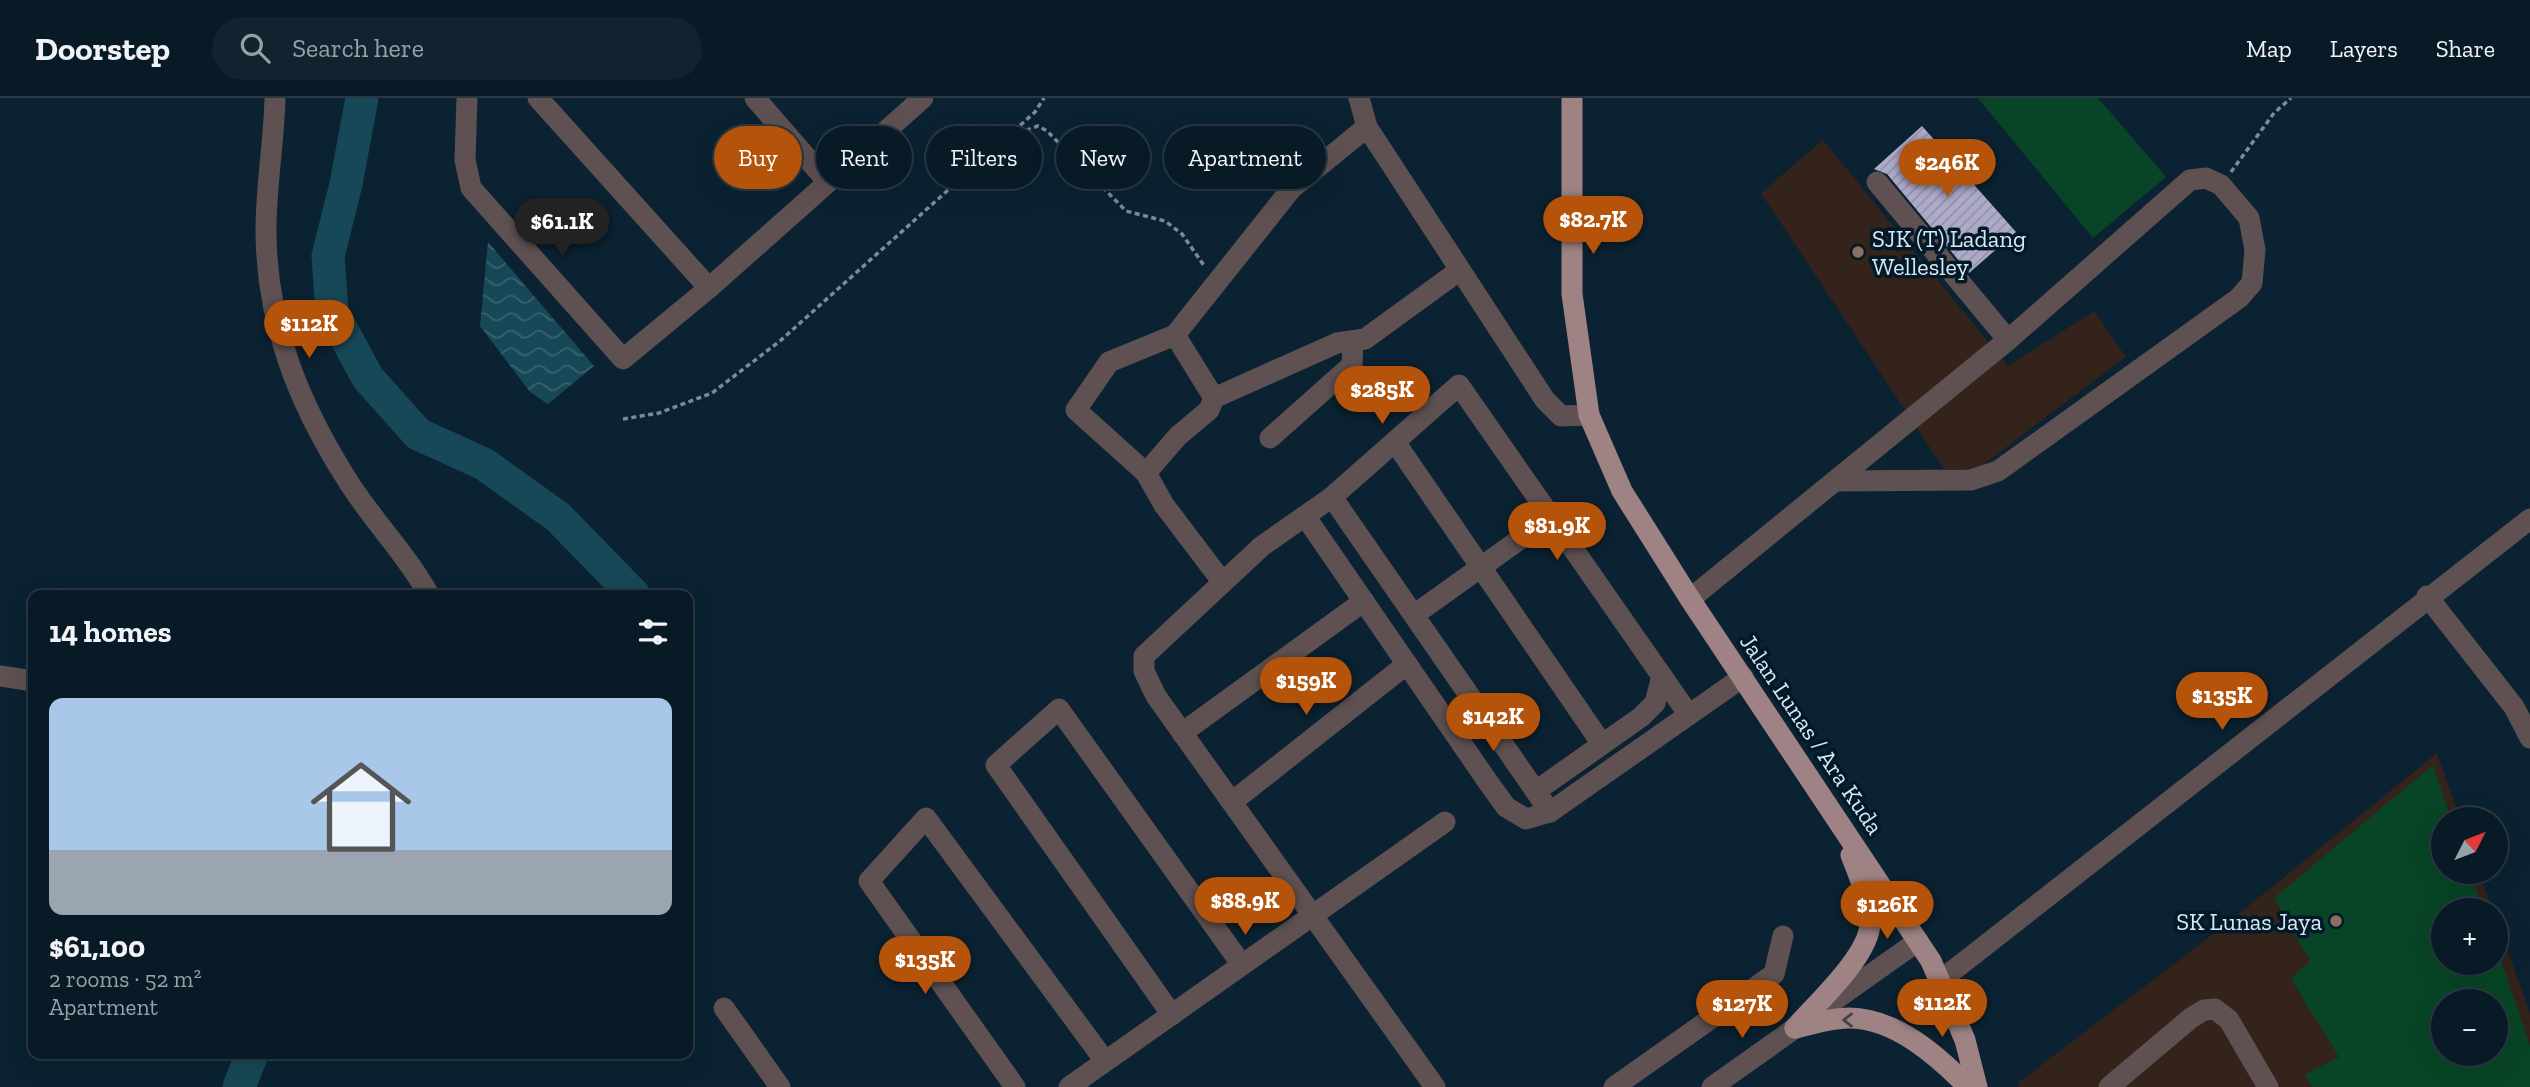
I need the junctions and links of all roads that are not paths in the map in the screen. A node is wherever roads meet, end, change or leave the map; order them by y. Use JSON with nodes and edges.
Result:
{"nodes":[{"id":1,"x":275,"y":98,"type":"edge"},
{"id":2,"x":467,"y":98,"type":"edge"},
{"id":3,"x":538,"y":98,"type":"edge"},
{"id":4,"x":755,"y":98,"type":"edge"},
{"id":5,"x":923,"y":98,"type":"edge"},
{"id":6,"x":1359,"y":98,"type":"edge"},
{"id":7,"x":1572,"y":98,"type":"edge"},
{"id":8,"x":891,"y":126,"type":"edge"},
{"id":9,"x":1367,"y":127,"type":"junction"},
{"id":10,"x":816,"y":167,"type":"edge"},
{"id":11,"x":1877,"y":182,"type":"dead end"},
{"id":12,"x":819,"y":189,"type":"edge"},
{"id":13,"x":1460,"y":270,"type":"junction"},
{"id":14,"x":709,"y":288,"type":"junction"},
{"id":15,"x":1175,"y":335,"type":"junction"},
{"id":16,"x":2008,"y":340,"type":"junction"},
{"id":17,"x":1353,"y":341,"type":"junction"},
{"id":18,"x":1214,"y":398,"type":"junction"},
{"id":19,"x":1589,"y":415,"type":"junction"},
{"id":20,"x":1270,"y":438,"type":"dead end"},
{"id":21,"x":1395,"y":442,"type":"junction"},
{"id":22,"x":1146,"y":473,"type":"junction"},
{"id":23,"x":1835,"y":481,"type":"junction"},
{"id":24,"x":1332,"y":497,"type":"junction"},
{"id":25,"x":1305,"y":516,"type":"junction"},
{"id":26,"x":1551,"y":517,"type":"junction"},
{"id":27,"x":2530,"y":519,"type":"edge"},
{"id":28,"x":1481,"y":568,"type":"junction"},
{"id":29,"x":1222,"y":580,"type":"junction"},
{"id":30,"x":426,"y":590,"type":"edge"},
{"id":31,"x":2427,"y":596,"type":"junction"},
{"id":32,"x":1690,"y":599,"type":"junction"},
{"id":33,"x":1364,"y":601,"type":"junction"},
{"id":34,"x":1414,"y":615,"type":"junction"},
{"id":35,"x":1407,"y":664,"type":"junction"},
{"id":36,"x":0,"y":676,"type":"edge"},
{"id":37,"x":1662,"y":676,"type":"junction"},
{"id":38,"x":1743,"y":677,"type":"junction"},
{"id":39,"x":28,"y":680,"type":"edge"},
{"id":40,"x":1689,"y":715,"type":"junction"},
{"id":41,"x":2528,"y":729,"type":"edge"},
{"id":42,"x":1182,"y":733,"type":"junction"},
{"id":43,"x":1602,"y":744,"type":"junction"},
{"id":44,"x":1536,"y":791,"type":"junction"},
{"id":45,"x":1232,"y":802,"type":"junction"},
{"id":46,"x":1550,"y":812,"type":"junction"},
{"id":47,"x":1445,"y":822,"type":"dead end"},
{"id":48,"x":1842,"y":826,"type":"junction"},
{"id":49,"x":1312,"y":915,"type":"junction"},
{"id":50,"x":1783,"y":936,"type":"dead end"},
{"id":51,"x":1918,"y":941,"type":"junction"},
{"id":52,"x":1242,"y":965,"type":"junction"},
{"id":53,"x":1941,"y":980,"type":"junction"},
{"id":54,"x":724,"y":1008,"type":"dead end"},
{"id":55,"x":1171,"y":1015,"type":"junction"},
{"id":56,"x":1795,"y":1028,"type":"junction"},
{"id":57,"x":1105,"y":1062,"type":"junction"},
{"id":58,"x":780,"y":1087,"type":"edge"},
{"id":59,"x":1015,"y":1087,"type":"edge"},
{"id":60,"x":1069,"y":1087,"type":"edge"},
{"id":61,"x":1435,"y":1087,"type":"edge"},
{"id":62,"x":1614,"y":1087,"type":"edge"},
{"id":63,"x":1712,"y":1087,"type":"edge"},
{"id":64,"x":1968,"y":1087,"type":"edge"},
{"id":65,"x":1977,"y":1087,"type":"edge"},
{"id":66,"x":2109,"y":1087,"type":"edge"},
{"id":67,"x":2268,"y":1087,"type":"edge"}],
"edges":[{"from":1,"to":30,"type":"street"},
{"from":2,"to":14,"type":"street"},
{"from":3,"to":14,"type":"street"},
{"from":4,"to":10,"type":"street"},
{"from":5,"to":8,"type":"street"},
{"from":6,"to":9,"type":"street"},
{"from":7,"to":19,"type":"main road","name":"Jalan Lunas / Ara Kuda"},
{"from":9,"to":13,"type":"street"},
{"from":9,"to":15,"type":"street"},
{"from":11,"to":16,"type":"street"},
{"from":12,"to":14,"type":"street"},
{"from":13,"to":17,"type":"street"},
{"from":13,"to":19,"type":"street"},
{"from":15,"to":18,"type":"street"},
{"from":15,"to":22,"type":"street"},
{"from":16,"to":23,"type":"street"},
{"from":16,"to":23,"type":"street"},
{"from":17,"to":18,"type":"street"},
{"from":17,"to":20,"type":"street"},
{"from":18,"to":22,"type":"street"},
{"from":19,"to":32,"type":"main road","name":"Jalan Lunas / Ara Kuda"},
{"from":21,"to":24,"type":"street"},
{"from":21,"to":26,"type":"street"},
{"from":21,"to":28,"type":"street"},
{"from":22,"to":29,"type":"street"},
{"from":23,"to":32,"type":"street"},
{"from":24,"to":25,"type":"street"},
{"from":24,"to":34,"type":"street"},
{"from":25,"to":29,"type":"street"},
{"from":25,"to":33,"type":"street"},
{"from":26,"to":28,"type":"street"},
{"from":26,"to":37,"type":"street"},
{"from":27,"to":31,"type":"street"},
{"from":28,"to":34,"type":"street"},
{"from":28,"to":43,"type":"street"},
{"from":29,"to":42,"type":"street"},
{"from":31,"to":41,"type":"street"},
{"from":31,"to":53,"type":"street"},
{"from":32,"to":38,"type":"main road","name":"Jalan Lunas / Ara Kuda"},
{"from":33,"to":35,"type":"street"},
{"from":33,"to":42,"type":"street"},
{"from":34,"to":44,"type":"street"},
{"from":35,"to":45,"type":"street"},
{"from":35,"to":46,"type":"street"},
{"from":36,"to":39,"type":"street"},
{"from":37,"to":40,"type":"street"},
{"from":37,"to":43,"type":"street"},
{"from":38,"to":40,"type":"street"},
{"from":38,"to":48,"type":"main road","name":"Jalan Lunas / Ara Kuda"},
{"from":40,"to":46,"type":"street"},
{"from":42,"to":45,"type":"street"},
{"from":43,"to":44,"type":"street"},
{"from":44,"to":46,"type":"street"},
{"from":45,"to":49,"type":"street"},
{"from":47,"to":49,"type":"street"},
{"from":48,"to":51,"type":"main road","name":"Jalan Lunas / Ara Kuda"},
{"from":48,"to":56,"type":"main road"},
{"from":49,"to":52,"type":"street"},
{"from":49,"to":61,"type":"street"},
{"from":50,"to":62,"type":"street"},
{"from":51,"to":53,"type":"main road","name":"Jalan Lunas / Ara Kuda"},
{"from":51,"to":56,"type":"street"},
{"from":52,"to":55,"type":"street"},
{"from":52,"to":55,"type":"street"},
{"from":53,"to":65,"type":"main road","name":"Jalan Lunas / Ara Kuda"},
{"from":54,"to":58,"type":"street"},
{"from":55,"to":57,"type":"street"},
{"from":56,"to":63,"type":"street"},
{"from":64,"to":56,"type":"main road","one_way":true},
{"from":57,"to":59,"type":"street"},
{"from":57,"to":60,"type":"street"},
{"from":66,"to":67,"type":"street"}]}
